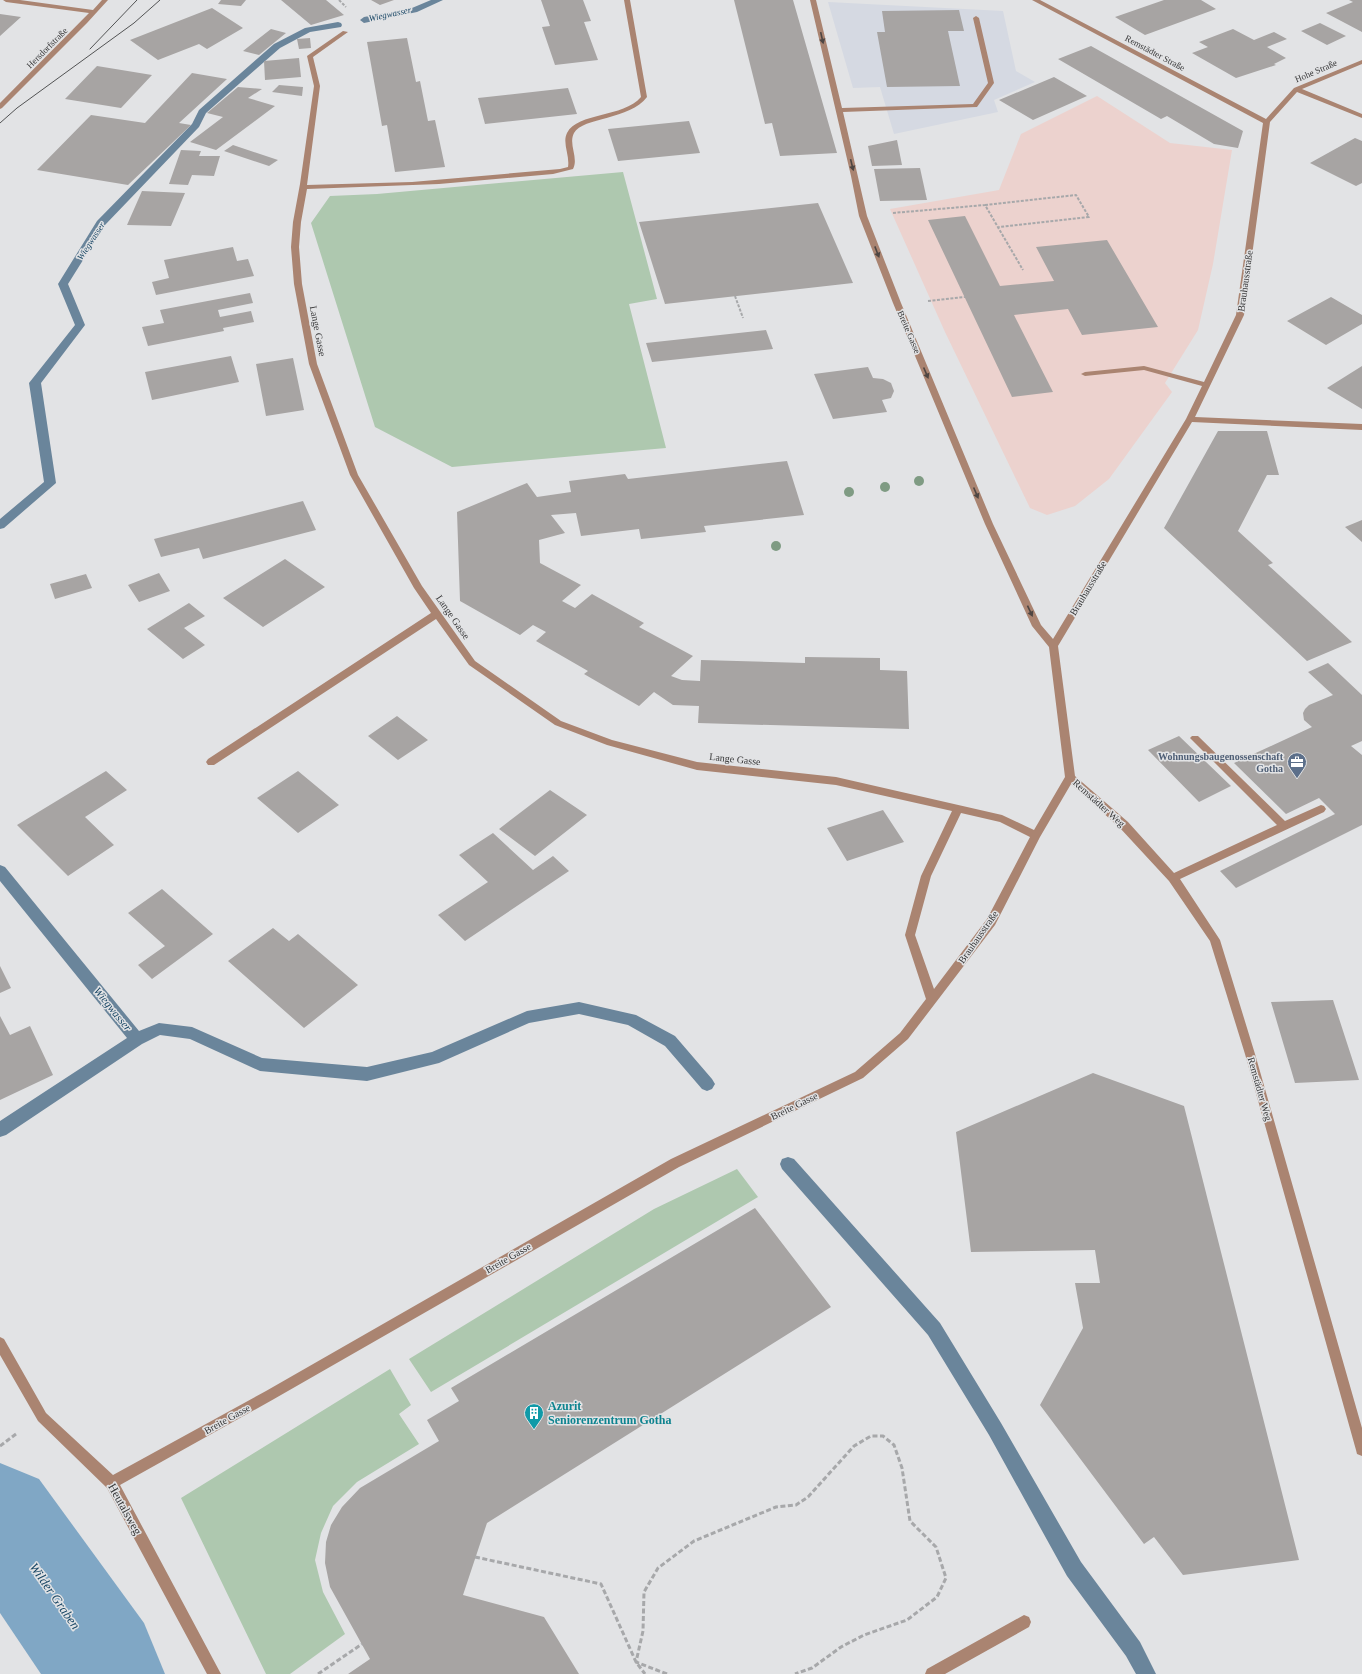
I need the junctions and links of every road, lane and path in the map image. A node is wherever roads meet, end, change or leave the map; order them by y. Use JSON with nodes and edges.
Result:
{"nodes":[{"id":1,"x":6,"y":0,"type":"edge"},
{"id":2,"x":105,"y":0,"type":"edge"},
{"id":3,"x":627,"y":0,"type":"edge"},
{"id":4,"x":814,"y":0,"type":"edge"},
{"id":5,"x":1035,"y":0,"type":"edge"},
{"id":6,"x":94,"y":12,"type":"junction"},
{"id":7,"x":976,"y":18,"type":"dead end"},
{"id":8,"x":344,"y":32,"type":"dead end"},
{"id":9,"x":1362,"y":62,"type":"edge"},
{"id":10,"x":1296,"y":89,"type":"junction"},
{"id":11,"x":0,"y":107,"type":"edge"},
{"id":12,"x":839,"y":110,"type":"junction"},
{"id":13,"x":1362,"y":116,"type":"edge"},
{"id":14,"x":1267,"y":122,"type":"junction"},
{"id":15,"x":304,"y":187,"type":"junction"},
{"id":16,"x":986,"y":205,"type":"junction"},
{"id":17,"x":863,"y":216,"type":"junction"},
{"id":18,"x":999,"y":227,"type":"junction"},
{"id":19,"x":1023,"y":270,"type":"dead end"},
{"id":20,"x":735,"y":296,"type":"dead end"},
{"id":21,"x":965,"y":297,"type":"dead end"},
{"id":22,"x":927,"y":301,"type":"dead end"},
{"id":23,"x":743,"y":318,"type":"dead end"},
{"id":24,"x":1085,"y":374,"type":"dead end"},
{"id":25,"x":1206,"y":384,"type":"junction"},
{"id":26,"x":1190,"y":419,"type":"junction"},
{"id":27,"x":1362,"y":427,"type":"edge"},
{"id":28,"x":437,"y":614,"type":"junction"},
{"id":29,"x":1053,"y":646,"type":"junction"},
{"id":30,"x":1194,"y":738,"type":"dead end"},
{"id":31,"x":211,"y":762,"type":"dead end"},
{"id":32,"x":1070,"y":777,"type":"junction"},
{"id":33,"x":958,"y":809,"type":"junction"},
{"id":34,"x":1321,"y":809,"type":"dead end"},
{"id":35,"x":1284,"y":826,"type":"junction"},
{"id":36,"x":1036,"y":835,"type":"junction"},
{"id":37,"x":1174,"y":878,"type":"junction"},
{"id":38,"x":932,"y":1000,"type":"junction"},
{"id":39,"x":904,"y":1036,"type":"joint"},
{"id":40,"x":0,"y":1343,"type":"edge"},
{"id":41,"x":17,"y":1434,"type":"dead end"},
{"id":42,"x":0,"y":1446,"type":"edge"},
{"id":43,"x":1362,"y":1450,"type":"edge"},
{"id":44,"x":112,"y":1483,"type":"junction"},
{"id":45,"x":475,"y":1557,"type":"dead end"},
{"id":46,"x":1024,"y":1622,"type":"dead end"},
{"id":47,"x":362,"y":1644,"type":"dead end"},
{"id":48,"x":636,"y":1662,"type":"junction"},
{"id":49,"x":214,"y":1674,"type":"edge"},
{"id":50,"x":318,"y":1674,"type":"edge"},
{"id":51,"x":644,"y":1674,"type":"edge"},
{"id":52,"x":668,"y":1674,"type":"edge"},
{"id":53,"x":795,"y":1674,"type":"edge"},
{"id":54,"x":932,"y":1674,"type":"edge"}],
"edges":[{"from":1,"to":6,"type":"street"},
{"from":2,"to":6,"type":"street","name":"Hersdorfstraße"},
{"from":3,"to":15,"type":"street"},
{"from":4,"to":12,"type":"street","name":"Breite Gasse","one_way":true},
{"from":5,"to":14,"type":"street","name":"Remstädter Straße"},
{"from":6,"to":11,"type":"street","name":"Hersdorfstraße"},
{"from":7,"to":12,"type":"street"},
{"from":8,"to":15,"type":"street","name":"Lange Gasse"},
{"from":9,"to":10,"type":"street","name":"Hohe Straße"},
{"from":10,"to":13,"type":"street"},
{"from":10,"to":14,"type":"street","name":"Hohe Straße"},
{"from":12,"to":17,"type":"street","name":"Breite Gasse","one_way":true},
{"from":14,"to":25,"type":"street","name":"Brauhausstraße"},
{"from":15,"to":28,"type":"street","name":"Lange Gasse"},
{"from":16,"to":17,"type":"path"},
{"from":16,"to":18,"type":"path"},
{"from":16,"to":18,"type":"path"},
{"from":17,"to":29,"type":"street","name":"Breite Gasse","one_way":true},
{"from":18,"to":19,"type":"path"},
{"from":20,"to":23,"type":"path"},
{"from":21,"to":22,"type":"path"},
{"from":24,"to":25,"type":"street"},
{"from":25,"to":26,"type":"street","name":"Brauhausstraße"},
{"from":26,"to":27,"type":"street"},
{"from":26,"to":29,"type":"street","name":"Brauhausstraße"},
{"from":28,"to":31,"type":"street"},
{"from":28,"to":33,"type":"street","name":"Lange Gasse"},
{"from":29,"to":32,"type":"street"},
{"from":30,"to":35,"type":"street"},
{"from":32,"to":36,"type":"street","name":"Brauhausstraße"},
{"from":32,"to":37,"type":"street","name":"Remstädter Weg"},
{"from":33,"to":36,"type":"street","name":"Lange Gasse"},
{"from":33,"to":38,"type":"street"},
{"from":34,"to":35,"type":"street"},
{"from":35,"to":37,"type":"street"},
{"from":36,"to":38,"type":"street","name":"Brauhausstraße"},
{"from":37,"to":43,"type":"street","name":"Remstädter Weg"},
{"from":38,"to":39,"type":"street","name":"Brauhausstraße"},
{"from":39,"to":44,"type":"street","name":"Breite Gasse"},
{"from":40,"to":44,"type":"street","name":"Heutalsweg"},
{"from":41,"to":42,"type":"path"},
{"from":44,"to":49,"type":"street","name":"Heutalsweg"},
{"from":45,"to":48,"type":"path"},
{"from":46,"to":54,"type":"street"},
{"from":47,"to":50,"type":"path"},
{"from":48,"to":51,"type":"path"},
{"from":48,"to":52,"type":"path"},
{"from":48,"to":53,"type":"path"}]}
